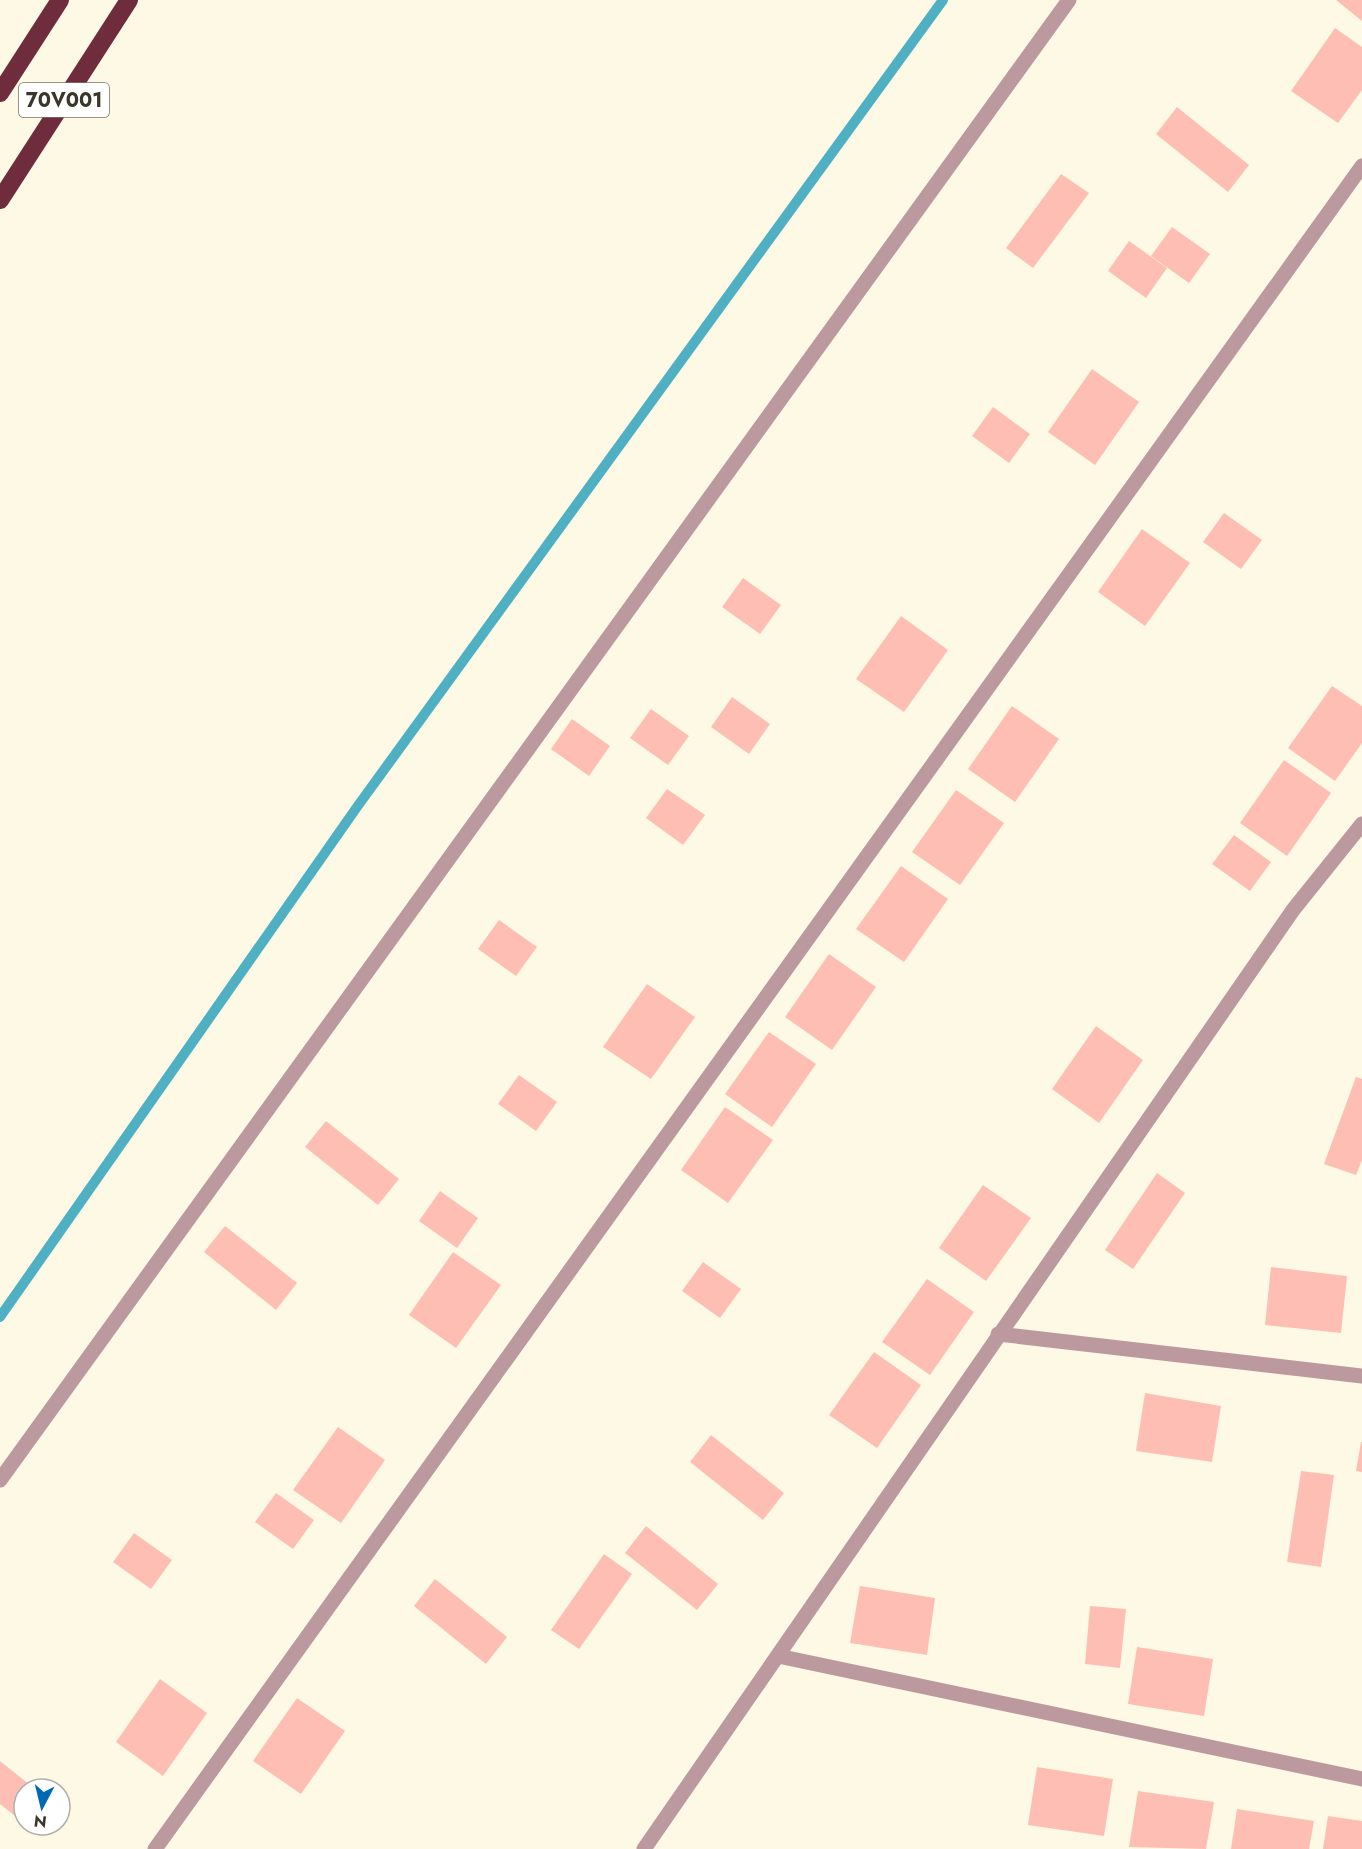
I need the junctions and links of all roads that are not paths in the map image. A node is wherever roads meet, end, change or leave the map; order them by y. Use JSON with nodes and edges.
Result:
{"nodes":[{"id":1,"x":60,"y":0,"type":"edge"},
{"id":2,"x":129,"y":0,"type":"edge"},
{"id":3,"x":1069,"y":0,"type":"edge"},
{"id":4,"x":0,"y":93,"type":"edge"},
{"id":5,"x":1362,"y":166,"type":"edge"},
{"id":6,"x":0,"y":200,"type":"edge"},
{"id":7,"x":1362,"y":824,"type":"edge"},
{"id":8,"x":998,"y":1334,"type":"junction"},
{"id":9,"x":1362,"y":1376,"type":"edge"},
{"id":10,"x":0,"y":1480,"type":"edge"},
{"id":11,"x":778,"y":1656,"type":"junction"},
{"id":12,"x":1362,"y":1779,"type":"edge"},
{"id":13,"x":155,"y":1849,"type":"edge"},
{"id":14,"x":644,"y":1849,"type":"edge"}],
"edges":[{"from":1,"to":4,"type":"highway","number":"70V001"},
{"from":2,"to":6,"type":"highway","number":"70V001"},
{"from":3,"to":10,"type":"street"},
{"from":5,"to":13,"type":"street"},
{"from":7,"to":8,"type":"street"},
{"from":8,"to":9,"type":"street"},
{"from":8,"to":11,"type":"street"},
{"from":11,"to":12,"type":"street"},
{"from":11,"to":14,"type":"street"}]}
